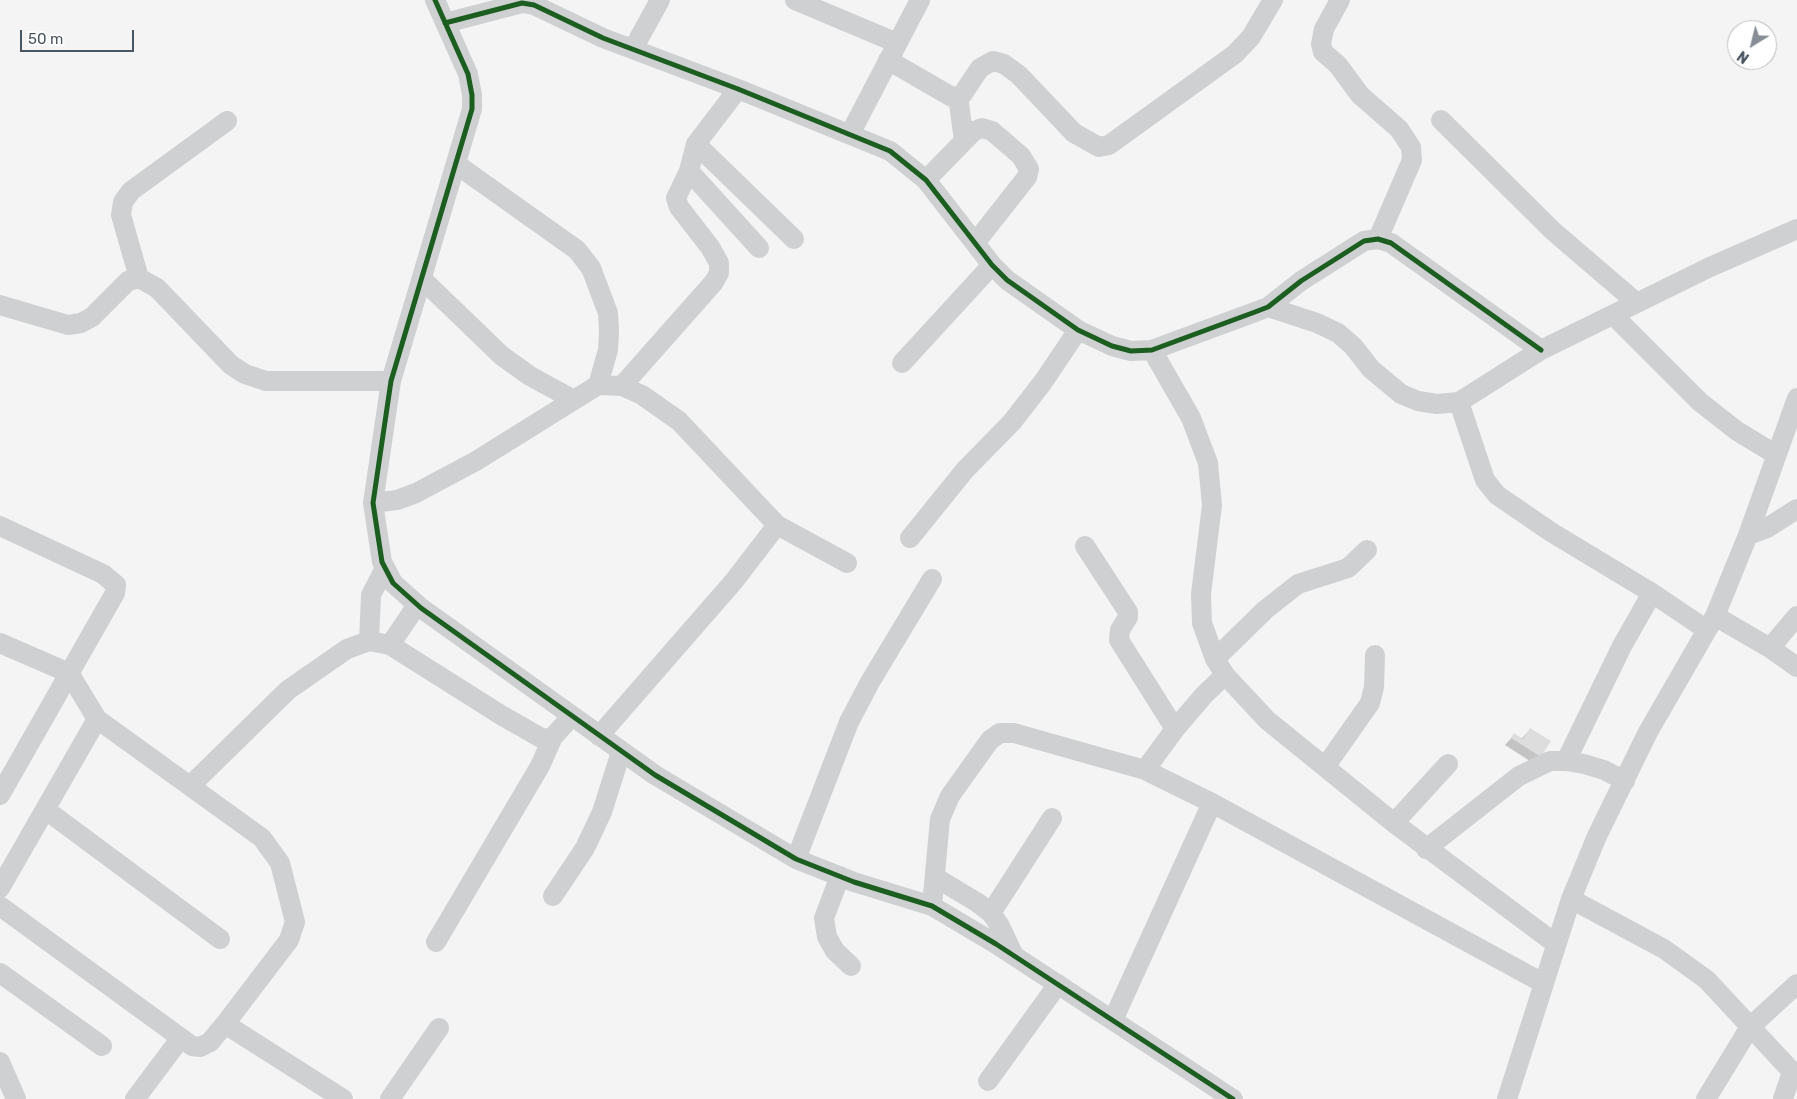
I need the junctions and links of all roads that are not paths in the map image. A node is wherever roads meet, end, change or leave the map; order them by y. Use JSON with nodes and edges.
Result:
{"nodes":[{"id":1,"x":435,"y":0,"type":"edge"},
{"id":2,"x":660,"y":0,"type":"edge"},
{"id":3,"x":795,"y":0,"type":"edge"},
{"id":4,"x":920,"y":0,"type":"edge"},
{"id":5,"x":1273,"y":0,"type":"edge"},
{"id":6,"x":1340,"y":0,"type":"edge"},
{"id":7,"x":445,"y":23,"type":"junction"},
{"id":8,"x":633,"y":49,"type":"junction"},
{"id":9,"x":892,"y":52,"type":"junction"},
{"id":10,"x":738,"y":89,"type":"junction"},
{"id":11,"x":958,"y":96,"type":"junction"},
{"id":12,"x":1441,"y":120,"type":"dead end"},
{"id":13,"x":227,"y":121,"type":"dead end"},
{"id":14,"x":850,"y":134,"type":"junction"},
{"id":15,"x":964,"y":141,"type":"junction"},
{"id":16,"x":696,"y":144,"type":"junction"},
{"id":17,"x":456,"y":164,"type":"junction"},
{"id":18,"x":689,"y":170,"type":"junction"},
{"id":19,"x":926,"y":180,"type":"junction"},
{"id":20,"x":1797,"y":229,"type":"edge"},
{"id":21,"x":794,"y":239,"type":"dead end"},
{"id":22,"x":1378,"y":239,"type":"junction"},
{"id":23,"x":975,"y":243,"type":"junction"},
{"id":24,"x":760,"y":248,"type":"dead end"},
{"id":25,"x":992,"y":265,"type":"junction"},
{"id":26,"x":140,"y":278,"type":"junction"},
{"id":27,"x":422,"y":279,"type":"junction"},
{"id":28,"x":1637,"y":303,"type":"junction"},
{"id":29,"x":0,"y":306,"type":"edge"},
{"id":30,"x":1268,"y":307,"type":"junction"},
{"id":31,"x":1613,"y":315,"type":"junction"},
{"id":32,"x":1078,"y":330,"type":"junction"},
{"id":33,"x":1152,"y":350,"type":"junction"},
{"id":34,"x":1541,"y":350,"type":"junction"},
{"id":35,"x":902,"y":363,"type":"dead end"},
{"id":36,"x":391,"y":381,"type":"junction"},
{"id":37,"x":598,"y":385,"type":"junction"},
{"id":38,"x":622,"y":386,"type":"junction"},
{"id":39,"x":1797,"y":398,"type":"edge"},
{"id":40,"x":574,"y":400,"type":"junction"},
{"id":41,"x":1459,"y":402,"type":"junction"},
{"id":42,"x":1775,"y":454,"type":"junction"},
{"id":43,"x":373,"y":503,"type":"junction"},
{"id":44,"x":1797,"y":509,"type":"edge"},
{"id":45,"x":777,"y":525,"type":"junction"},
{"id":46,"x":0,"y":526,"type":"edge"},
{"id":47,"x":1748,"y":535,"type":"junction"},
{"id":48,"x":910,"y":538,"type":"dead end"},
{"id":49,"x":1085,"y":546,"type":"dead end"},
{"id":50,"x":1367,"y":550,"type":"dead end"},
{"id":51,"x":847,"y":563,"type":"dead end"},
{"id":52,"x":385,"y":568,"type":"junction"},
{"id":53,"x":932,"y":579,"type":"dead end"},
{"id":54,"x":1652,"y":593,"type":"junction"},
{"id":55,"x":417,"y":605,"type":"junction"},
{"id":56,"x":1797,"y":616,"type":"edge"},
{"id":57,"x":1711,"y":623,"type":"junction"},
{"id":58,"x":369,"y":641,"type":"junction"},
{"id":59,"x":0,"y":643,"type":"edge"},
{"id":60,"x":390,"y":645,"type":"junction"},
{"id":61,"x":1770,"y":648,"type":"junction"},
{"id":62,"x":1375,"y":655,"type":"dead end"},
{"id":63,"x":1220,"y":667,"type":"junction"},
{"id":64,"x":1797,"y":667,"type":"edge"},
{"id":65,"x":69,"y":673,"type":"junction"},
{"id":66,"x":571,"y":717,"type":"junction"},
{"id":67,"x":97,"y":719,"type":"junction"},
{"id":68,"x":1175,"y":729,"type":"junction"},
{"id":69,"x":599,"y":736,"type":"junction"},
{"id":70,"x":552,"y":737,"type":"junction"},
{"id":71,"x":621,"y":752,"type":"junction"},
{"id":72,"x":1566,"y":761,"type":"junction"},
{"id":73,"x":1448,"y":764,"type":"dead end"},
{"id":74,"x":1324,"y":767,"type":"junction"},
{"id":75,"x":1145,"y":770,"type":"junction"},
{"id":76,"x":1625,"y":781,"type":"junction"},
{"id":77,"x":190,"y":786,"type":"junction"},
{"id":78,"x":0,"y":795,"type":"edge"},
{"id":79,"x":1212,"y":803,"type":"junction"},
{"id":80,"x":46,"y":810,"type":"junction"},
{"id":81,"x":1052,"y":818,"type":"dead end"},
{"id":82,"x":1394,"y":823,"type":"junction"},
{"id":83,"x":1426,"y":849,"type":"junction"},
{"id":84,"x":796,"y":858,"type":"junction"},
{"id":85,"x":840,"y":876,"type":"junction"},
{"id":86,"x":935,"y":877,"type":"junction"},
{"id":87,"x":0,"y":888,"type":"edge"},
{"id":88,"x":553,"y":896,"type":"dead end"},
{"id":89,"x":1571,"y":899,"type":"junction"},
{"id":90,"x":0,"y":906,"type":"edge"},
{"id":91,"x":932,"y":906,"type":"junction"},
{"id":92,"x":991,"y":913,"type":"junction"},
{"id":93,"x":220,"y":939,"type":"dead end"},
{"id":94,"x":436,"y":942,"type":"dead end"},
{"id":95,"x":1556,"y":944,"type":"junction"},
{"id":96,"x":1014,"y":956,"type":"junction"},
{"id":97,"x":851,"y":966,"type":"dead end"},
{"id":98,"x":0,"y":973,"type":"edge"},
{"id":99,"x":1542,"y":983,"type":"junction"},
{"id":100,"x":1058,"y":984,"type":"junction"},
{"id":101,"x":1797,"y":984,"type":"edge"},
{"id":102,"x":1113,"y":1020,"type":"junction"},
{"id":103,"x":226,"y":1024,"type":"junction"},
{"id":104,"x":439,"y":1028,"type":"dead end"},
{"id":105,"x":1750,"y":1028,"type":"junction"},
{"id":106,"x":180,"y":1039,"type":"junction"},
{"id":107,"x":102,"y":1046,"type":"dead end"},
{"id":108,"x":0,"y":1062,"type":"edge"},
{"id":109,"x":1794,"y":1074,"type":"edge"},
{"id":110,"x":988,"y":1081,"type":"dead end"},
{"id":111,"x":16,"y":1099,"type":"edge"},
{"id":112,"x":135,"y":1099,"type":"edge"},
{"id":113,"x":343,"y":1099,"type":"edge"},
{"id":114,"x":390,"y":1099,"type":"edge"},
{"id":115,"x":1233,"y":1099,"type":"edge"},
{"id":116,"x":1507,"y":1099,"type":"edge"},
{"id":117,"x":1706,"y":1099,"type":"edge"},
{"id":118,"x":1783,"y":1099,"type":"edge"}],
"edges":[{"from":1,"to":7,"type":"street"},
{"from":2,"to":8,"type":"street"},
{"from":3,"to":9,"type":"street"},
{"from":4,"to":9,"type":"street"},
{"from":5,"to":11,"type":"street"},
{"from":6,"to":22,"type":"street"},
{"from":7,"to":8,"type":"street"},
{"from":7,"to":17,"type":"street"},
{"from":8,"to":10,"type":"street"},
{"from":9,"to":11,"type":"street"},
{"from":9,"to":14,"type":"street"},
{"from":10,"to":14,"type":"street"},
{"from":10,"to":16,"type":"street"},
{"from":11,"to":15,"type":"street"},
{"from":12,"to":28,"type":"street"},
{"from":13,"to":26,"type":"street"},
{"from":14,"to":19,"type":"street"},
{"from":15,"to":19,"type":"street"},
{"from":15,"to":23,"type":"street"},
{"from":16,"to":18,"type":"street"},
{"from":16,"to":21,"type":"street"},
{"from":17,"to":27,"type":"street"},
{"from":17,"to":37,"type":"street"},
{"from":18,"to":24,"type":"street"},
{"from":18,"to":38,"type":"street"},
{"from":19,"to":23,"type":"street"},
{"from":20,"to":28,"type":"street"},
{"from":22,"to":30,"type":"street"},
{"from":22,"to":34,"type":"street"},
{"from":23,"to":25,"type":"street"},
{"from":25,"to":32,"type":"street"},
{"from":25,"to":35,"type":"street"},
{"from":26,"to":29,"type":"street"},
{"from":26,"to":36,"type":"street"},
{"from":27,"to":36,"type":"street"},
{"from":27,"to":40,"type":"street"},
{"from":28,"to":31,"type":"street"},
{"from":30,"to":33,"type":"street"},
{"from":30,"to":41,"type":"street"},
{"from":31,"to":34,"type":"street"},
{"from":31,"to":42,"type":"street"},
{"from":32,"to":33,"type":"street"},
{"from":32,"to":48,"type":"street"},
{"from":33,"to":63,"type":"street"},
{"from":34,"to":41,"type":"street"},
{"from":36,"to":43,"type":"street"},
{"from":37,"to":38,"type":"street"},
{"from":37,"to":40,"type":"street"},
{"from":38,"to":45,"type":"street"},
{"from":39,"to":42,"type":"street"},
{"from":40,"to":43,"type":"street"},
{"from":41,"to":54,"type":"street"},
{"from":42,"to":47,"type":"street"},
{"from":43,"to":52,"type":"street"},
{"from":44,"to":47,"type":"street"},
{"from":45,"to":51,"type":"street"},
{"from":45,"to":69,"type":"street"},
{"from":46,"to":65,"type":"street"},
{"from":47,"to":57,"type":"street"},
{"from":49,"to":68,"type":"street"},
{"from":50,"to":63,"type":"street"},
{"from":52,"to":55,"type":"street"},
{"from":52,"to":58,"type":"street"},
{"from":53,"to":84,"type":"street"},
{"from":54,"to":57,"type":"street"},
{"from":54,"to":72,"type":"street"},
{"from":55,"to":60,"type":"street"},
{"from":55,"to":66,"type":"street"},
{"from":56,"to":61,"type":"street"},
{"from":57,"to":61,"type":"street"},
{"from":57,"to":76,"type":"street"},
{"from":58,"to":60,"type":"street"},
{"from":58,"to":77,"type":"street"},
{"from":59,"to":65,"type":"street"},
{"from":60,"to":70,"type":"street"},
{"from":61,"to":64,"type":"street"},
{"from":62,"to":74,"type":"street"},
{"from":63,"to":68,"type":"street"},
{"from":63,"to":74,"type":"street"},
{"from":65,"to":67,"type":"street"},
{"from":65,"to":78,"type":"street"},
{"from":66,"to":69,"type":"street"},
{"from":66,"to":70,"type":"street"},
{"from":67,"to":77,"type":"street"},
{"from":67,"to":80,"type":"street"},
{"from":68,"to":75,"type":"street"},
{"from":69,"to":71,"type":"street"},
{"from":70,"to":94,"type":"street"},
{"from":71,"to":84,"type":"street"},
{"from":71,"to":88,"type":"street"},
{"from":72,"to":76,"type":"street"},
{"from":72,"to":83,"type":"street"},
{"from":73,"to":82,"type":"street"},
{"from":74,"to":82,"type":"street"},
{"from":75,"to":79,"type":"street"},
{"from":75,"to":86,"type":"street"},
{"from":76,"to":89,"type":"street"},
{"from":77,"to":103,"type":"street"},
{"from":79,"to":99,"type":"street"},
{"from":79,"to":102,"type":"street"},
{"from":80,"to":87,"type":"street"},
{"from":80,"to":93,"type":"street"},
{"from":81,"to":92,"type":"street"},
{"from":82,"to":83,"type":"street"},
{"from":83,"to":95,"type":"street"},
{"from":84,"to":85,"type":"street"},
{"from":85,"to":91,"type":"street"},
{"from":85,"to":97,"type":"street"},
{"from":86,"to":91,"type":"street"},
{"from":86,"to":92,"type":"street"},
{"from":89,"to":95,"type":"street"},
{"from":89,"to":105,"type":"street"},
{"from":90,"to":106,"type":"street"},
{"from":91,"to":96,"type":"street"},
{"from":92,"to":96,"type":"street"},
{"from":95,"to":99,"type":"street"},
{"from":96,"to":100,"type":"street"},
{"from":98,"to":107,"type":"street"},
{"from":99,"to":116,"type":"street"},
{"from":100,"to":102,"type":"street"},
{"from":100,"to":110,"type":"street"},
{"from":101,"to":105,"type":"street"},
{"from":102,"to":115,"type":"street"},
{"from":103,"to":106,"type":"street"},
{"from":103,"to":113,"type":"street"},
{"from":104,"to":114,"type":"street"},
{"from":105,"to":109,"type":"street"},
{"from":105,"to":117,"type":"street"},
{"from":106,"to":112,"type":"street"},
{"from":108,"to":111,"type":"street"},
{"from":109,"to":118,"type":"street"}]}
